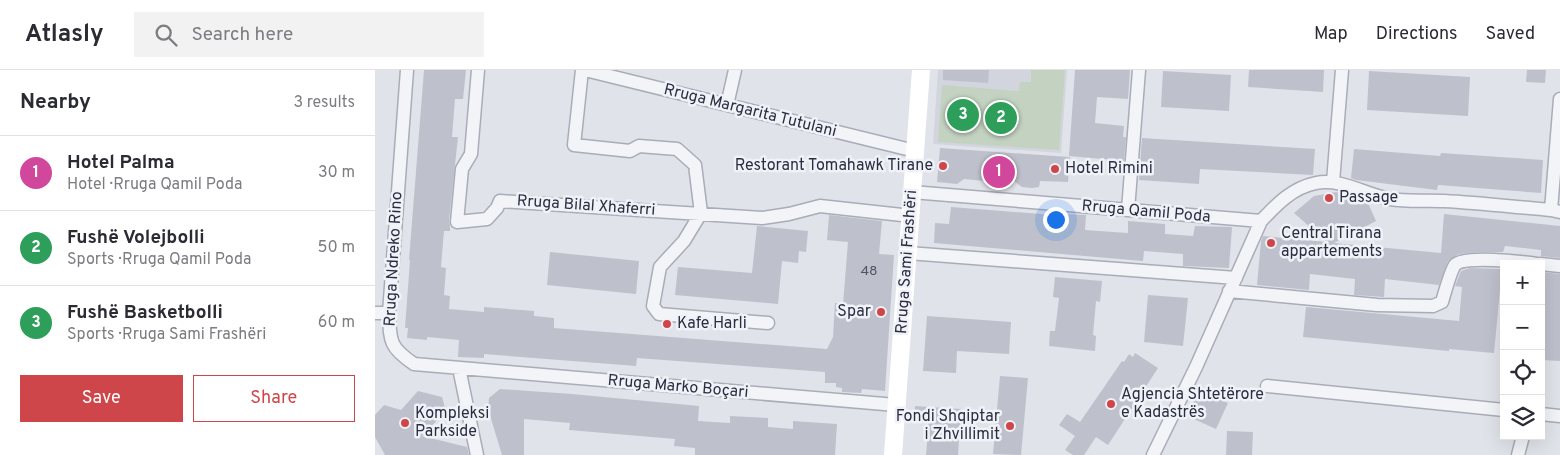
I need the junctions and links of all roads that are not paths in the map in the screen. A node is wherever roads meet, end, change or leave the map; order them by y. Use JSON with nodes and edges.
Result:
{"nodes":[{"id":1,"x":407,"y":70,"type":"edge"},
{"id":2,"x":478,"y":70,"type":"edge"},
{"id":3,"x":583,"y":70,"type":"edge"},
{"id":4,"x":735,"y":70,"type":"edge"},
{"id":5,"x":921,"y":70,"type":"edge"},
{"id":6,"x":1139,"y":70,"type":"edge"},
{"id":7,"x":1342,"y":70,"type":"edge"},
{"id":8,"x":1560,"y":99,"type":"edge"},
{"id":9,"x":727,"y":105,"type":"junction"},
{"id":10,"x":915,"y":151,"type":"junction"},
{"id":11,"x":1333,"y":182,"type":"junction"},
{"id":12,"x":912,"y":192,"type":"junction"},
{"id":13,"x":1128,"y":210,"type":"junction"},
{"id":14,"x":1556,"y":211,"type":"edge"},
{"id":15,"x":701,"y":213,"type":"junction"},
{"id":16,"x":911,"y":216,"type":"junction"},
{"id":17,"x":1261,"y":221,"type":"junction"},
{"id":18,"x":908,"y":253,"type":"junction"},
{"id":19,"x":1500,"y":262,"type":"edge"},
{"id":20,"x":1545,"y":264,"type":"edge"},
{"id":21,"x":1560,"y":266,"type":"edge"},
{"id":22,"x":1236,"y":278,"type":"junction"},
{"id":23,"x":1229,"y":291,"type":"junction"},
{"id":24,"x":375,"y":313,"type":"edge"},
{"id":25,"x":389,"y":313,"type":"junction"},
{"id":26,"x":768,"y":323,"type":"dead end"},
{"id":27,"x":459,"y":368,"type":"junction"},
{"id":28,"x":1267,"y":386,"type":"dead end"},
{"id":29,"x":897,"y":406,"type":"junction"},
{"id":30,"x":1500,"y":410,"type":"edge"},
{"id":31,"x":1545,"y":414,"type":"edge"},
{"id":32,"x":1560,"y":416,"type":"edge"},
{"id":33,"x":1522,"y":440,"type":"edge"},
{"id":34,"x":477,"y":455,"type":"edge"},
{"id":35,"x":893,"y":455,"type":"edge"},
{"id":36,"x":1153,"y":455,"type":"edge"},
{"id":37,"x":1518,"y":455,"type":"edge"}],
"edges":[{"from":1,"to":25,"type":"street","name":"Rruga Ndreko Rino"},
{"from":2,"to":15,"type":"street","name":"Rruga Bilal Xhaferri"},
{"from":3,"to":9,"type":"street","name":"Rruga Margarita Tutulani"},
{"from":3,"to":15,"type":"street"},
{"from":4,"to":9,"type":"street"},
{"from":5,"to":10,"type":"main road","name":"Rruga Sami Frashëri"},
{"from":6,"to":13,"type":"street"},
{"from":7,"to":11,"type":"street"},
{"from":8,"to":14,"type":"street"},
{"from":9,"to":10,"type":"street","name":"Rruga Margarita Tutulani"},
{"from":10,"to":12,"type":"main road","name":"Rruga Sami Frashëri"},
{"from":11,"to":14,"type":"street"},
{"from":11,"to":17,"type":"street"},
{"from":12,"to":13,"type":"street","name":"Rruga Qamil Poda"},
{"from":12,"to":16,"type":"main road","name":"Rruga Sami Frashëri"},
{"from":13,"to":17,"type":"street","name":"Rruga Qamil Poda"},
{"from":15,"to":16,"type":"street","name":"Rruga Bilal Xhaferri"},
{"from":15,"to":26,"type":"street"},
{"from":16,"to":18,"type":"main road","name":"Rruga Sami Frashëri"},
{"from":17,"to":22,"type":"street"},
{"from":18,"to":22,"type":"street"},
{"from":18,"to":29,"type":"main road","name":"Rruga Sami Frashëri"},
{"from":19,"to":23,"type":"street"},
{"from":20,"to":21,"type":"street"},
{"from":22,"to":23,"type":"street"},
{"from":23,"to":36,"type":"street"},
{"from":24,"to":25,"type":"street"},
{"from":25,"to":27,"type":"street","name":"Rruga Ndreko Rino"},
{"from":27,"to":29,"type":"street","name":"Rruga Marko Boçari"},
{"from":27,"to":34,"type":"street"},
{"from":28,"to":30,"type":"street"},
{"from":29,"to":35,"type":"main road","name":"Rruga Sami Frashëri"},
{"from":31,"to":32,"type":"street"},
{"from":33,"to":37,"type":"street"}]}
